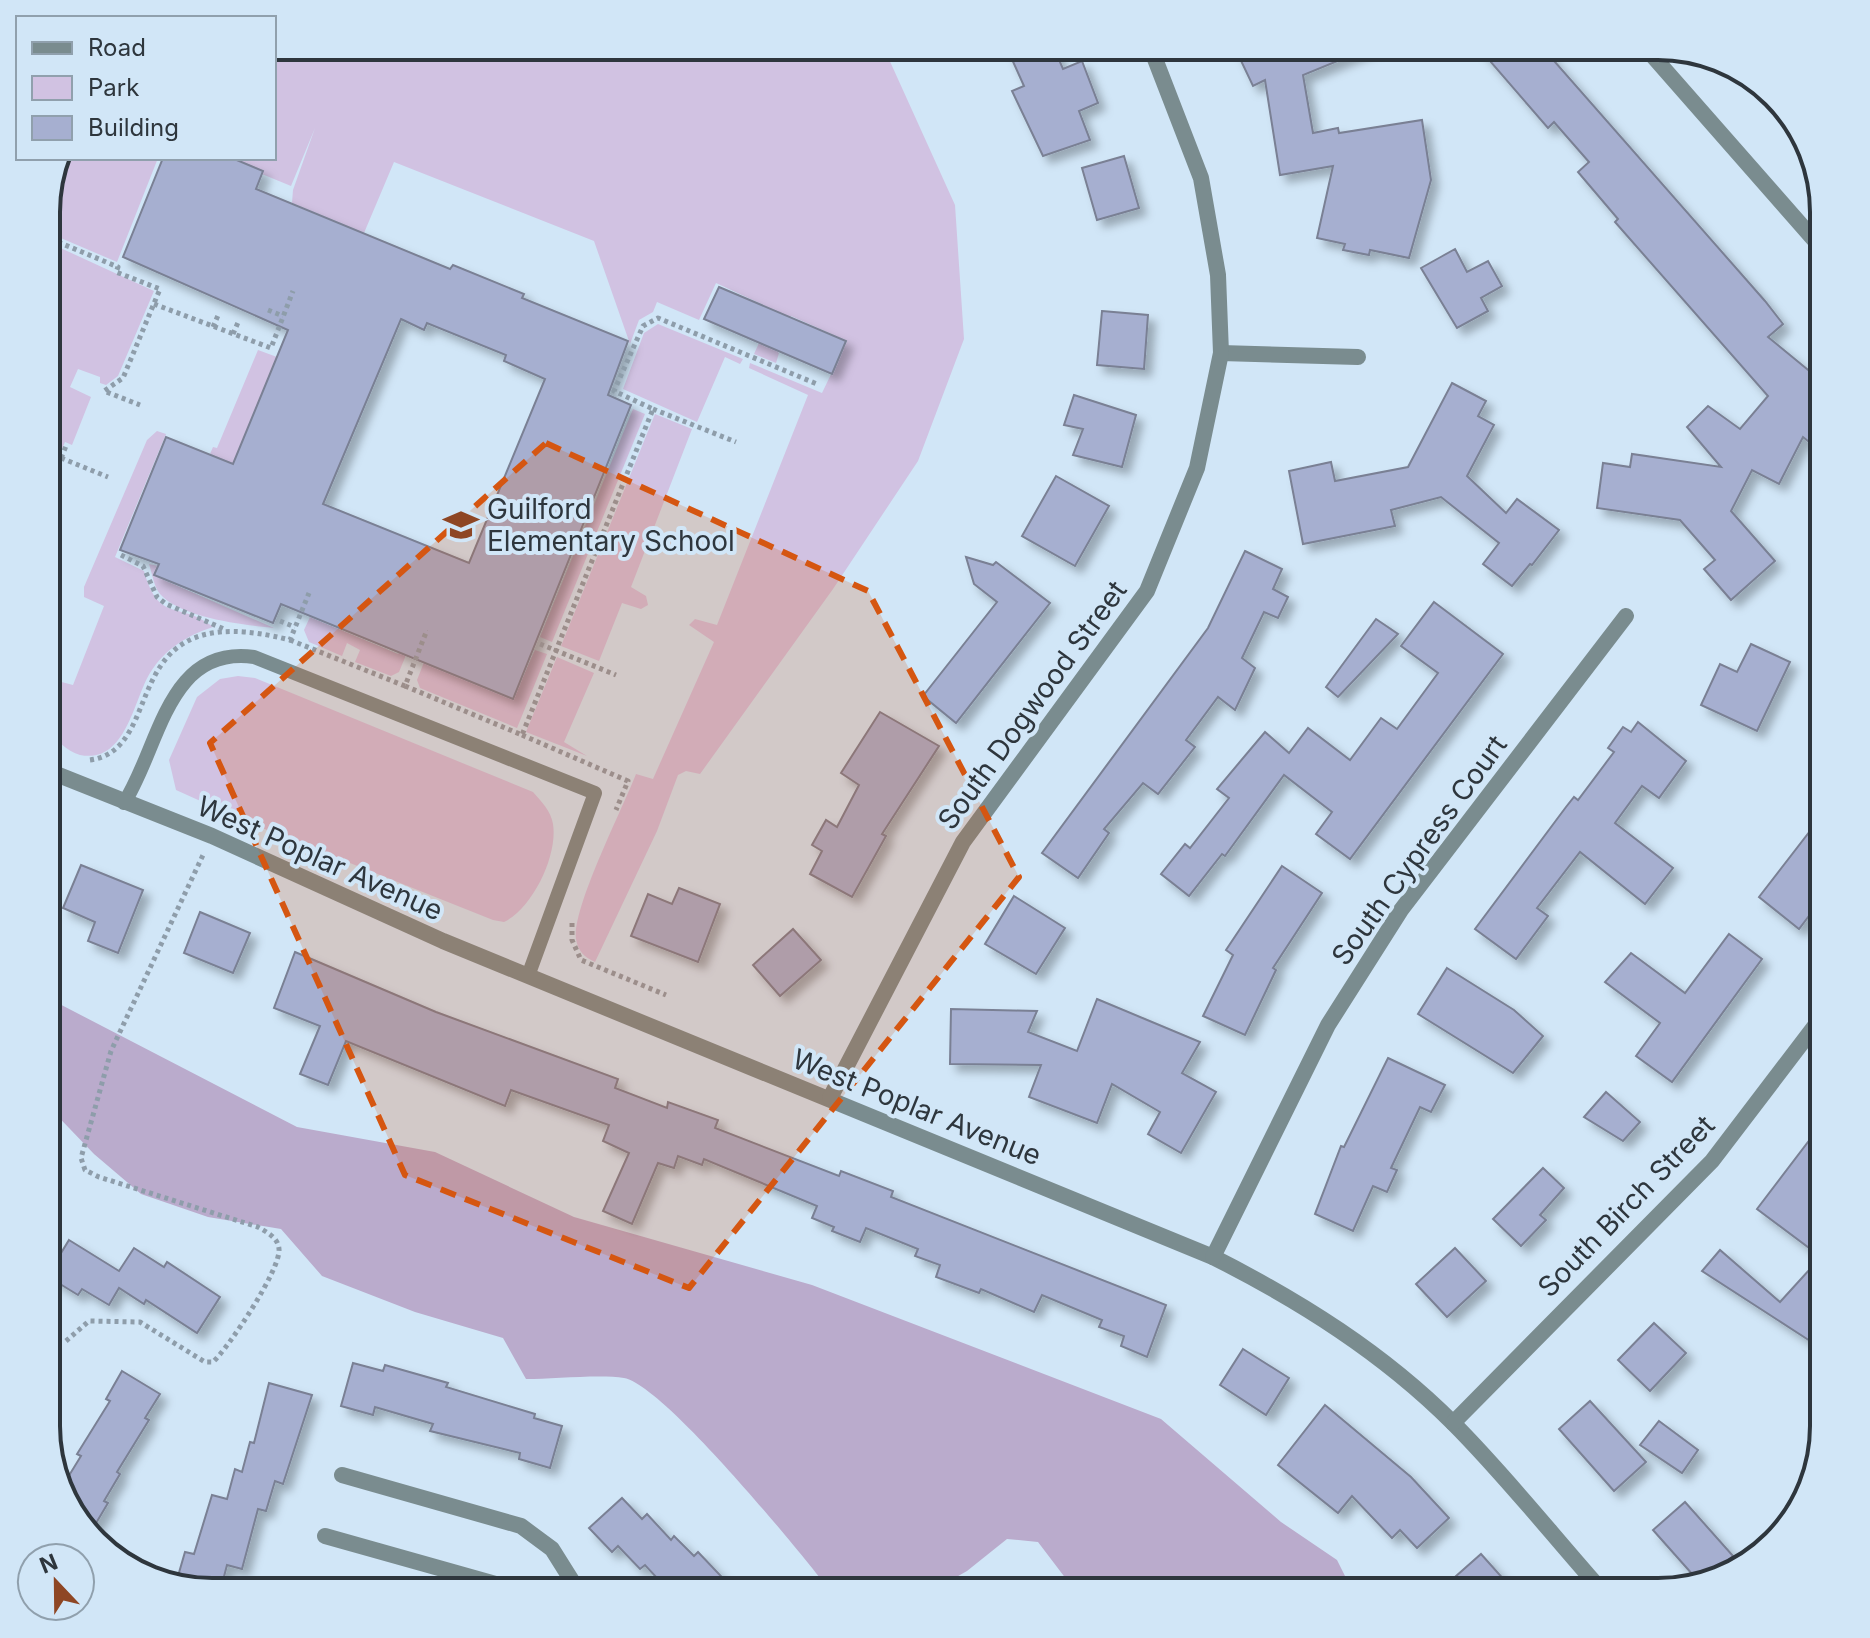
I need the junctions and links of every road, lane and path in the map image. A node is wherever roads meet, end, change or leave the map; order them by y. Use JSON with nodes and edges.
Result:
{"nodes":[{"id":1,"x":1155,"y":60,"type":"edge"},
{"id":2,"x":1656,"y":60,"type":"edge"},
{"id":3,"x":1810,"y":235,"type":"edge"},
{"id":4,"x":60,"y":243,"type":"edge"},
{"id":5,"x":293,"y":291,"type":"dead end"},
{"id":6,"x":154,"y":304,"type":"junction"},
{"id":7,"x":268,"y":310,"type":"dead end"},
{"id":8,"x":219,"y":313,"type":"dead end"},
{"id":9,"x":283,"y":316,"type":"junction"},
{"id":10,"x":239,"y":320,"type":"dead end"},
{"id":11,"x":213,"y":327,"type":"junction"},
{"id":12,"x":233,"y":334,"type":"junction"},
{"id":13,"x":1221,"y":353,"type":"junction"},
{"id":14,"x":1358,"y":357,"type":"dead end"},
{"id":15,"x":817,"y":384,"type":"dead end"},
{"id":16,"x":140,"y":405,"type":"dead end"},
{"id":17,"x":653,"y":409,"type":"junction"},
{"id":18,"x":736,"y":442,"type":"dead end"},
{"id":19,"x":66,"y":446,"type":"dead end"},
{"id":20,"x":61,"y":458,"type":"joint"},
{"id":21,"x":108,"y":477,"type":"dead end"},
{"id":22,"x":121,"y":555,"type":"dead end"},
{"id":23,"x":1626,"y":616,"type":"dead end"},
{"id":24,"x":280,"y":621,"type":"dead end"},
{"id":25,"x":295,"y":627,"type":"dead end"},
{"id":26,"x":225,"y":629,"type":"dead end"},
{"id":27,"x":427,"y":630,"type":"dead end"},
{"id":28,"x":290,"y":640,"type":"dead end"},
{"id":29,"x":540,"y":644,"type":"dead end"},
{"id":30,"x":555,"y":650,"type":"junction"},
{"id":31,"x":616,"y":675,"type":"dead end"},
{"id":32,"x":405,"y":686,"type":"junction"},
{"id":33,"x":60,"y":776,"type":"edge"},
{"id":34,"x":124,"y":803,"type":"junction"},
{"id":35,"x":212,"y":836,"type":"junction"},
{"id":36,"x":528,"y":976,"type":"junction"},
{"id":37,"x":1810,"y":1032,"type":"edge"},
{"id":38,"x":830,"y":1098,"type":"junction"},
{"id":39,"x":1213,"y":1257,"type":"junction"},
{"id":40,"x":60,"y":1346,"type":"edge"},
{"id":41,"x":1453,"y":1423,"type":"junction"},
{"id":42,"x":342,"y":1475,"type":"dead end"},
{"id":43,"x":325,"y":1536,"type":"dead end"},
{"id":44,"x":474,"y":1578,"type":"edge"},
{"id":45,"x":570,"y":1578,"type":"edge"},
{"id":46,"x":1591,"y":1578,"type":"edge"}],
"edges":[{"from":1,"to":13,"type":"street","name":"South Dogwood Street"},
{"from":2,"to":3,"type":"street"},
{"from":4,"to":6,"type":"path"},
{"from":5,"to":9,"type":"path"},
{"from":6,"to":11,"type":"path"},
{"from":6,"to":16,"type":"path"},
{"from":7,"to":9,"type":"path"},
{"from":8,"to":11,"type":"path"},
{"from":9,"to":12,"type":"path"},
{"from":10,"to":12,"type":"path"},
{"from":11,"to":12,"type":"path"},
{"from":13,"to":14,"type":"street"},
{"from":13,"to":38,"type":"street","name":"South Dogwood Street"},
{"from":15,"to":17,"type":"path"},
{"from":17,"to":18,"type":"path"},
{"from":17,"to":30,"type":"path"},
{"from":19,"to":20,"type":"path"},
{"from":20,"to":21,"type":"path"},
{"from":22,"to":26,"type":"path"},
{"from":23,"to":39,"type":"street","name":"South Cypress Court"},
{"from":24,"to":25,"type":"path"},
{"from":27,"to":32,"type":"path"},
{"from":28,"to":32,"type":"path"},
{"from":29,"to":30,"type":"path"},
{"from":30,"to":31,"type":"path"},
{"from":30,"to":32,"type":"path"},
{"from":33,"to":34,"type":"street","name":"West Poplar Avenue"},
{"from":34,"to":35,"type":"street","name":"West Poplar Avenue"},
{"from":34,"to":36,"type":"lane"},
{"from":35,"to":36,"type":"street","name":"West Poplar Avenue"},
{"from":35,"to":40,"type":"path"},
{"from":36,"to":38,"type":"street","name":"West Poplar Avenue"},
{"from":37,"to":41,"type":"street","name":"South Birch Street"},
{"from":38,"to":39,"type":"street","name":"West Poplar Avenue"},
{"from":39,"to":41,"type":"street","name":"West Poplar Avenue"},
{"from":41,"to":46,"type":"street","name":"West Poplar Avenue"},
{"from":42,"to":45,"type":"street"},
{"from":43,"to":44,"type":"street"}]}
